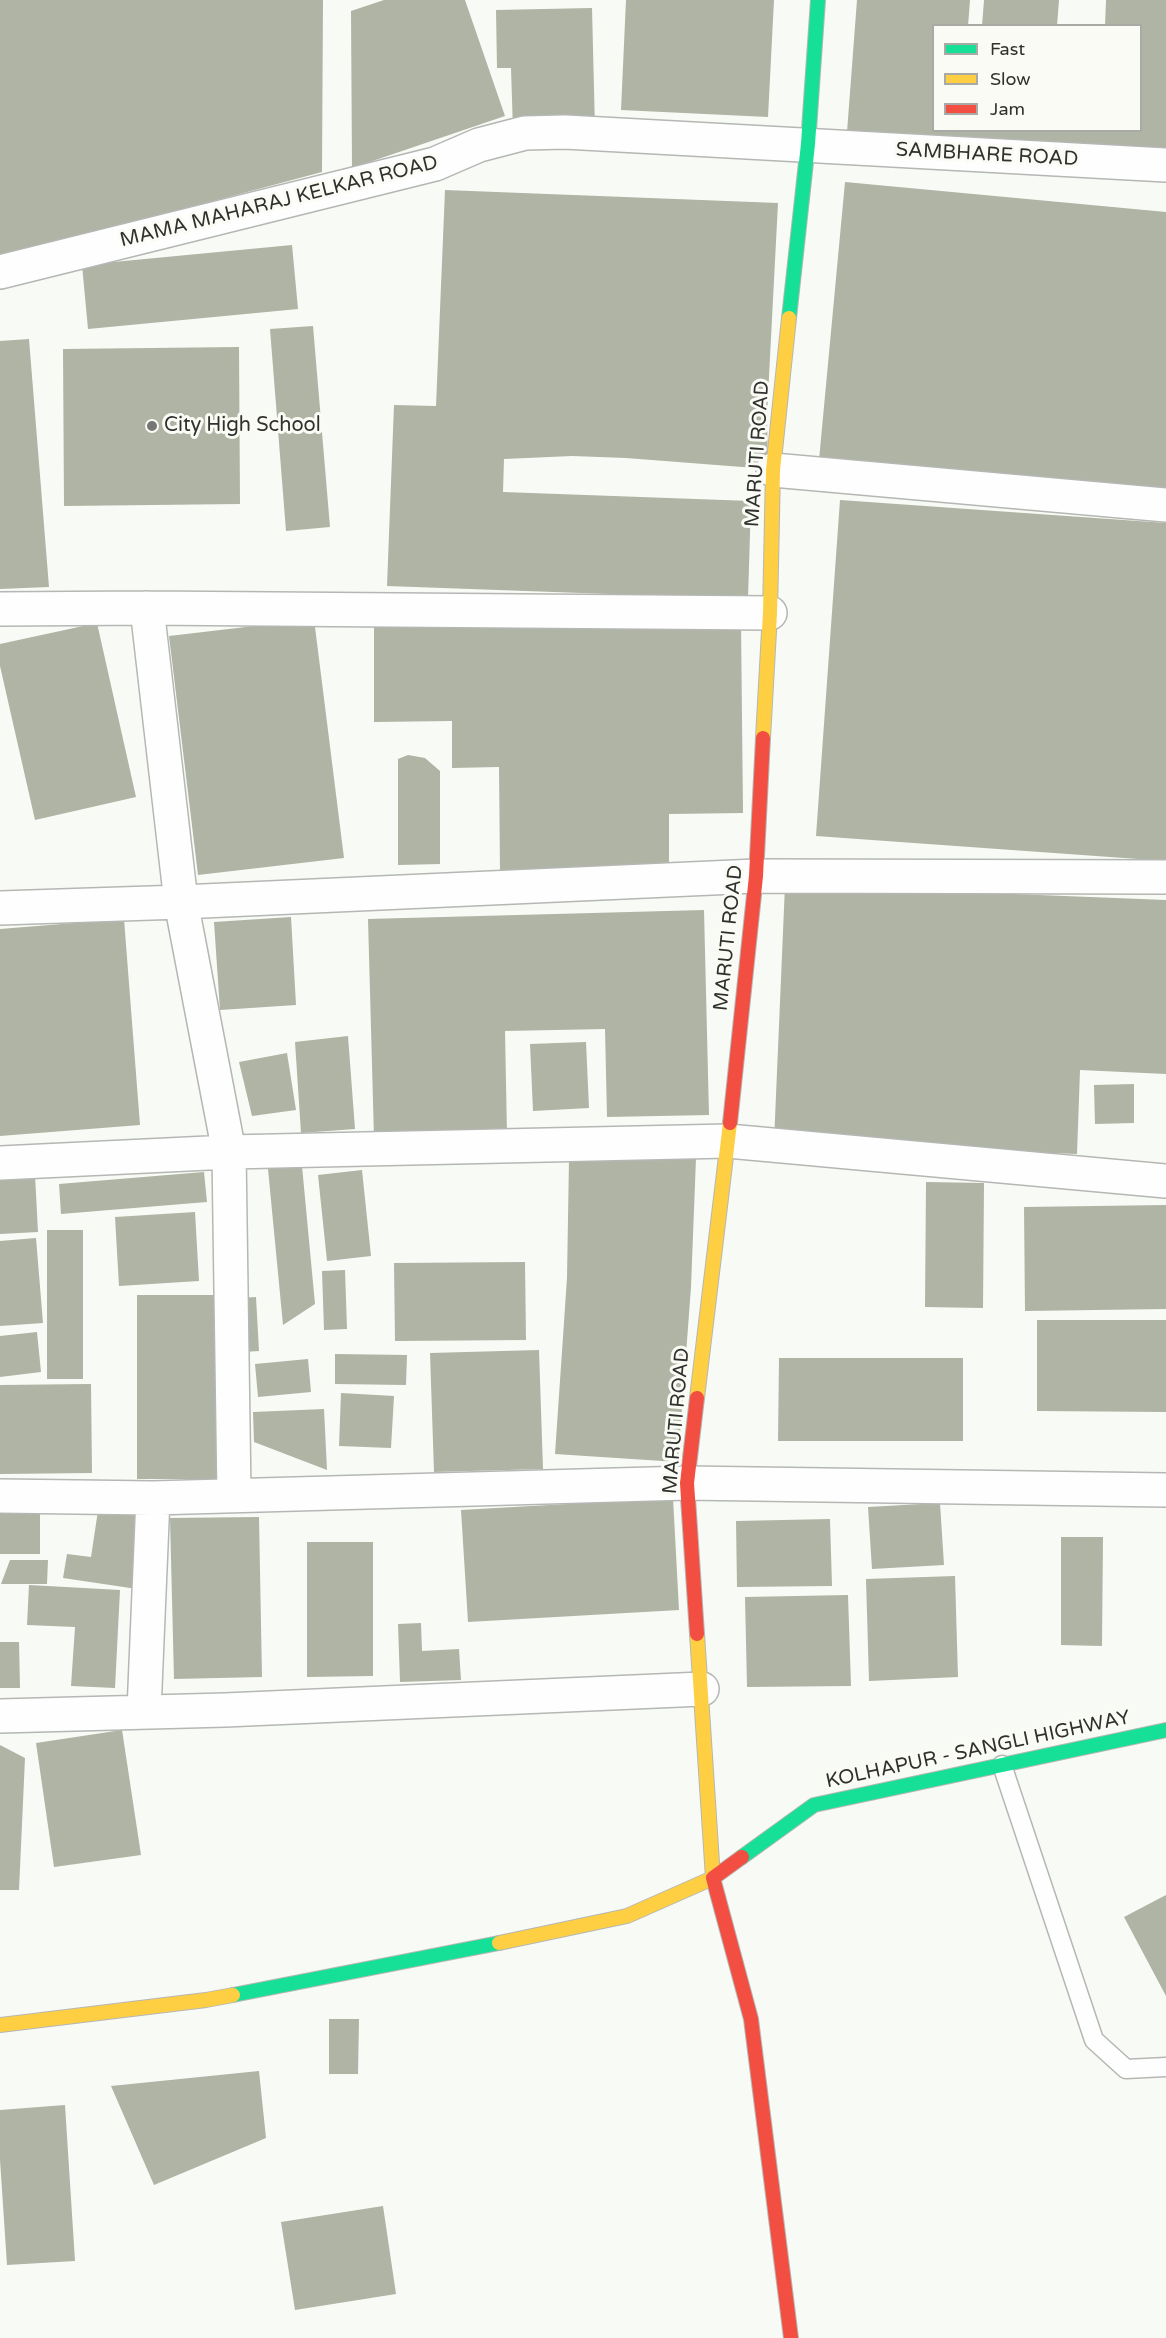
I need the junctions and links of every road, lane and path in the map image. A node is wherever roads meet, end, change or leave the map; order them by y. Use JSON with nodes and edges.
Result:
{"nodes":[{"id":1,"x":818,"y":0,"type":"edge"},
{"id":2,"x":808,"y":144,"type":"junction"},
{"id":3,"x":1166,"y":165,"type":"edge"},
{"id":4,"x":0,"y":272,"type":"edge"},
{"id":5,"x":773,"y":470,"type":"junction"},
{"id":6,"x":1166,"y":505,"type":"edge"},
{"id":7,"x":147,"y":608,"type":"junction"},
{"id":8,"x":0,"y":609,"type":"edge"},
{"id":9,"x":770,"y":613,"type":"junction"},
{"id":10,"x":756,"y":876,"type":"junction"},
{"id":11,"x":1166,"y":877,"type":"edge"},
{"id":12,"x":181,"y":902,"type":"junction"},
{"id":13,"x":0,"y":908,"type":"edge"},
{"id":14,"x":728,"y":1141,"type":"junction"},
{"id":15,"x":229,"y":1152,"type":"junction"},
{"id":16,"x":0,"y":1162,"type":"edge"},
{"id":17,"x":1166,"y":1181,"type":"edge"},
{"id":18,"x":687,"y":1483,"type":"junction"},
{"id":19,"x":1166,"y":1490,"type":"edge"},
{"id":20,"x":234,"y":1495,"type":"junction"},
{"id":21,"x":0,"y":1496,"type":"edge"},
{"id":22,"x":153,"y":1498,"type":"junction"},
{"id":23,"x":702,"y":1689,"type":"junction"},
{"id":24,"x":144,"y":1711,"type":"junction"},
{"id":25,"x":0,"y":1716,"type":"edge"},
{"id":26,"x":1166,"y":1730,"type":"edge"},
{"id":27,"x":1002,"y":1765,"type":"junction"},
{"id":28,"x":713,"y":1878,"type":"junction"},
{"id":29,"x":0,"y":2025,"type":"edge"},
{"id":30,"x":1166,"y":2067,"type":"edge"},
{"id":31,"x":791,"y":2338,"type":"edge"}],
"edges":[{"from":1,"to":2,"type":"street","name":"MARUTI ROAD"},
{"from":2,"to":3,"type":"street","name":"SAMBHARE ROAD"},
{"from":2,"to":4,"type":"street","name":"MAMA MAHARAJ KELKAR ROAD"},
{"from":2,"to":5,"type":"street","name":"MARUTI ROAD"},
{"from":5,"to":6,"type":"street"},
{"from":5,"to":9,"type":"street","name":"MARUTI ROAD"},
{"from":7,"to":8,"type":"street"},
{"from":7,"to":9,"type":"street"},
{"from":7,"to":12,"type":"street"},
{"from":9,"to":10,"type":"street","name":"MARUTI ROAD"},
{"from":10,"to":11,"type":"street"},
{"from":10,"to":12,"type":"street"},
{"from":10,"to":14,"type":"street","name":"MARUTI ROAD"},
{"from":12,"to":13,"type":"street"},
{"from":12,"to":15,"type":"street"},
{"from":14,"to":15,"type":"street"},
{"from":14,"to":17,"type":"street"},
{"from":14,"to":18,"type":"street","name":"MARUTI ROAD"},
{"from":15,"to":16,"type":"street"},
{"from":15,"to":20,"type":"street"},
{"from":18,"to":19,"type":"street"},
{"from":18,"to":20,"type":"street"},
{"from":18,"to":23,"type":"street","name":"MARUTI ROAD"},
{"from":20,"to":22,"type":"street"},
{"from":21,"to":22,"type":"street"},
{"from":22,"to":24,"type":"street"},
{"from":23,"to":24,"type":"street"},
{"from":23,"to":28,"type":"street","name":"MARUTI ROAD"},
{"from":24,"to":25,"type":"street"},
{"from":26,"to":27,"type":"street","name":"KOLHAPUR - SANGLI HIGHWAY"},
{"from":27,"to":28,"type":"street","name":"KOLHAPUR - SANGLI HIGHWAY"},
{"from":27,"to":30,"type":"lane"},
{"from":28,"to":29,"type":"street","name":"KOLHAPUR - SANGLI HIGHWAY"},
{"from":28,"to":31,"type":"street"}]}
